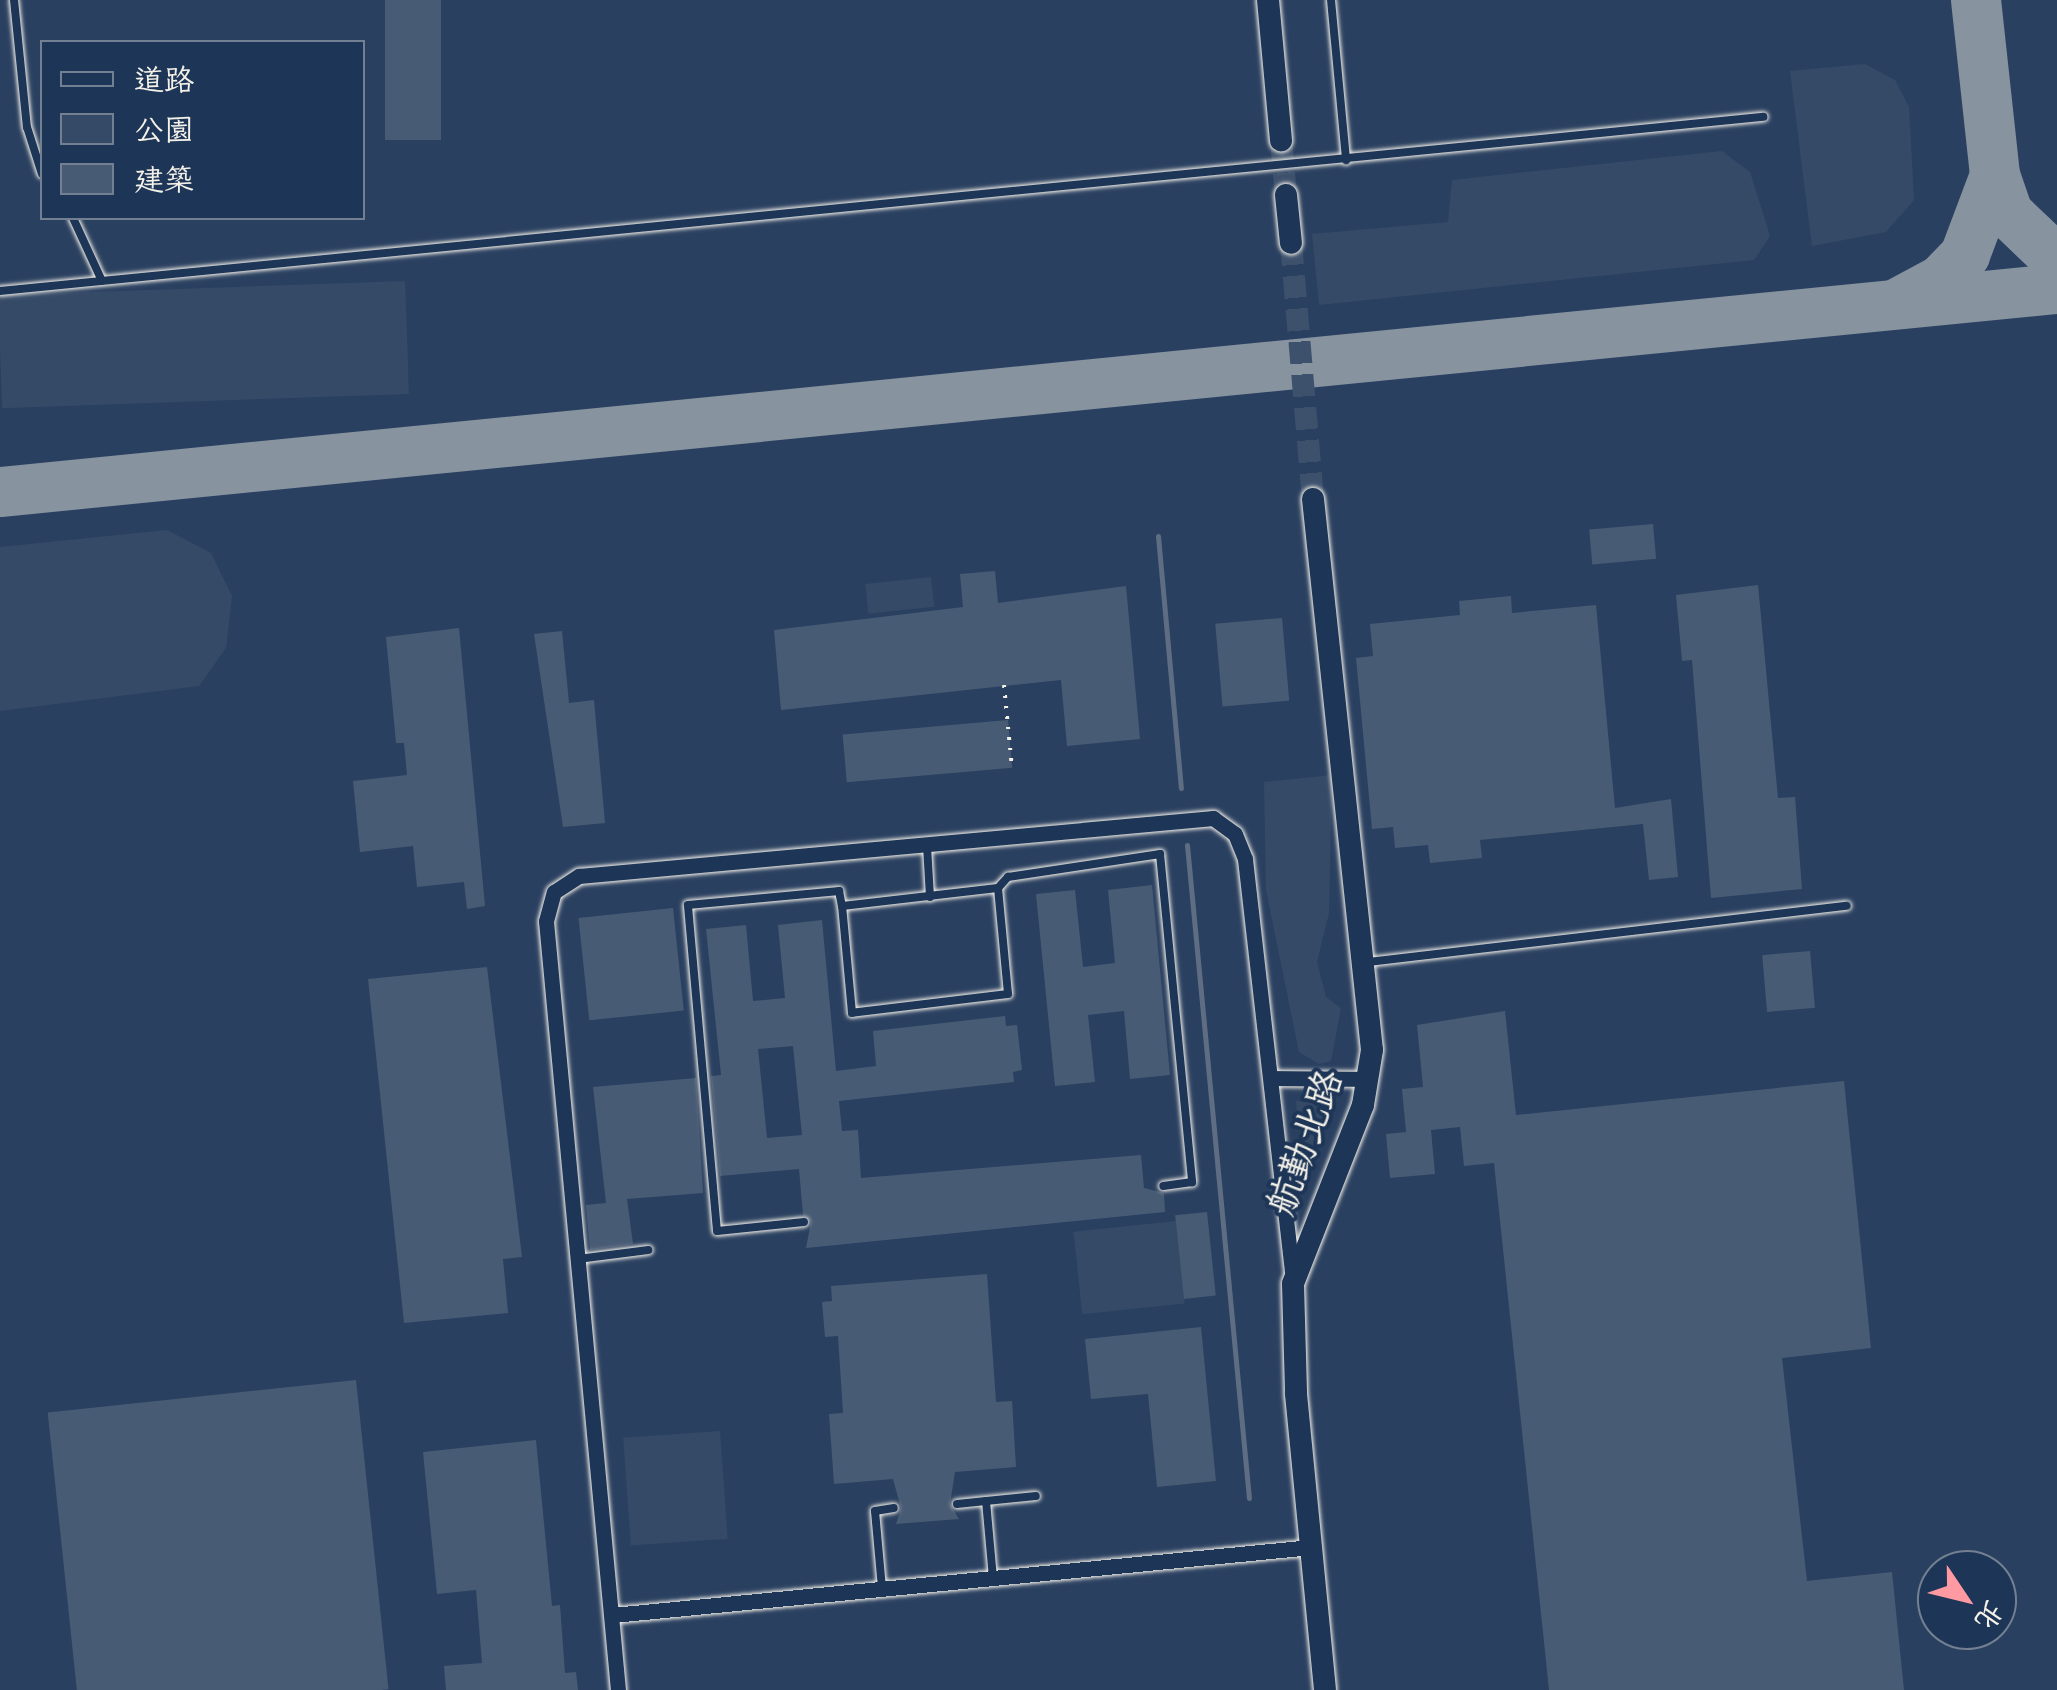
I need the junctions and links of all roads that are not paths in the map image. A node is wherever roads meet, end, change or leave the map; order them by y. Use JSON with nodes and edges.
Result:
{"nodes":[{"id":1,"x":14,"y":0,"type":"edge"},
{"id":2,"x":1268,"y":0,"type":"edge"},
{"id":3,"x":1331,"y":0,"type":"edge"},
{"id":4,"x":1763,"y":117,"type":"dead end"},
{"id":5,"x":1281,"y":140,"type":"tunnel mouth"},
{"id":6,"x":1346,"y":160,"type":"junction"},
{"id":7,"x":40,"y":168,"type":"edge"},
{"id":8,"x":1286,"y":195,"type":"tunnel mouth"},
{"id":9,"x":74,"y":220,"type":"edge"},
{"id":10,"x":1291,"y":243,"type":"tunnel mouth"},
{"id":11,"x":102,"y":281,"type":"junction"},
{"id":12,"x":0,"y":291,"type":"edge"},
{"id":13,"x":1313,"y":499,"type":"tunnel mouth"},
{"id":14,"x":927,"y":842,"type":"junction"},
{"id":15,"x":998,"y":888,"type":"junction"},
{"id":16,"x":930,"y":897,"type":"junction"},
{"id":17,"x":842,"y":906,"type":"junction"},
{"id":18,"x":1847,"y":906,"type":"dead end"},
{"id":19,"x":1364,"y":963,"type":"junction"},
{"id":20,"x":1274,"y":1078,"type":"junction"},
{"id":21,"x":1367,"y":1079,"type":"junction"},
{"id":22,"x":1163,"y":1186,"type":"dead end"},
{"id":23,"x":804,"y":1222,"type":"dead end"},
{"id":24,"x":648,"y":1250,"type":"dead end"},
{"id":25,"x":578,"y":1259,"type":"junction"},
{"id":26,"x":1293,"y":1284,"type":"junction"},
{"id":27,"x":1036,"y":1496,"type":"dead end"},
{"id":28,"x":986,"y":1501,"type":"junction"},
{"id":29,"x":958,"y":1504,"type":"dead end"},
{"id":30,"x":894,"y":1508,"type":"dead end"},
{"id":31,"x":1311,"y":1547,"type":"junction"},
{"id":32,"x":993,"y":1578,"type":"junction"},
{"id":33,"x":882,"y":1588,"type":"junction"},
{"id":34,"x":612,"y":1615,"type":"junction"},
{"id":35,"x":618,"y":1690,"type":"edge"},
{"id":36,"x":1326,"y":1690,"type":"edge"}],
"edges":[{"from":1,"to":7,"type":"lane"},
{"from":2,"to":5,"type":"street"},
{"from":3,"to":6,"type":"lane"},
{"from":4,"to":6,"type":"lane"},
{"from":6,"to":11,"type":"lane"},
{"from":8,"to":10,"type":"street"},
{"from":9,"to":11,"type":"lane"},
{"from":11,"to":12,"type":"lane"},
{"from":13,"to":19,"type":"street","name":"航勤北路"},
{"from":14,"to":16,"type":"lane"},
{"from":14,"to":20,"type":"street"},
{"from":14,"to":25,"type":"street"},
{"from":15,"to":16,"type":"lane"},
{"from":15,"to":17,"type":"lane"},
{"from":15,"to":22,"type":"lane"},
{"from":16,"to":17,"type":"lane"},
{"from":17,"to":23,"type":"lane"},
{"from":18,"to":19,"type":"lane"},
{"from":19,"to":21,"type":"street","name":"航勤北路"},
{"from":20,"to":21,"type":"street"},
{"from":20,"to":26,"type":"street"},
{"from":21,"to":26,"type":"street","name":"航勤北路"},
{"from":24,"to":25,"type":"lane"},
{"from":25,"to":34,"type":"street"},
{"from":26,"to":31,"type":"street","name":"航勤北路"},
{"from":27,"to":28,"type":"lane"},
{"from":28,"to":29,"type":"lane"},
{"from":28,"to":32,"type":"lane"},
{"from":30,"to":33,"type":"lane"},
{"from":31,"to":32,"type":"street"},
{"from":31,"to":36,"type":"street","name":"航勤北路"},
{"from":32,"to":33,"type":"street"},
{"from":33,"to":34,"type":"street"},
{"from":34,"to":35,"type":"street"}]}
